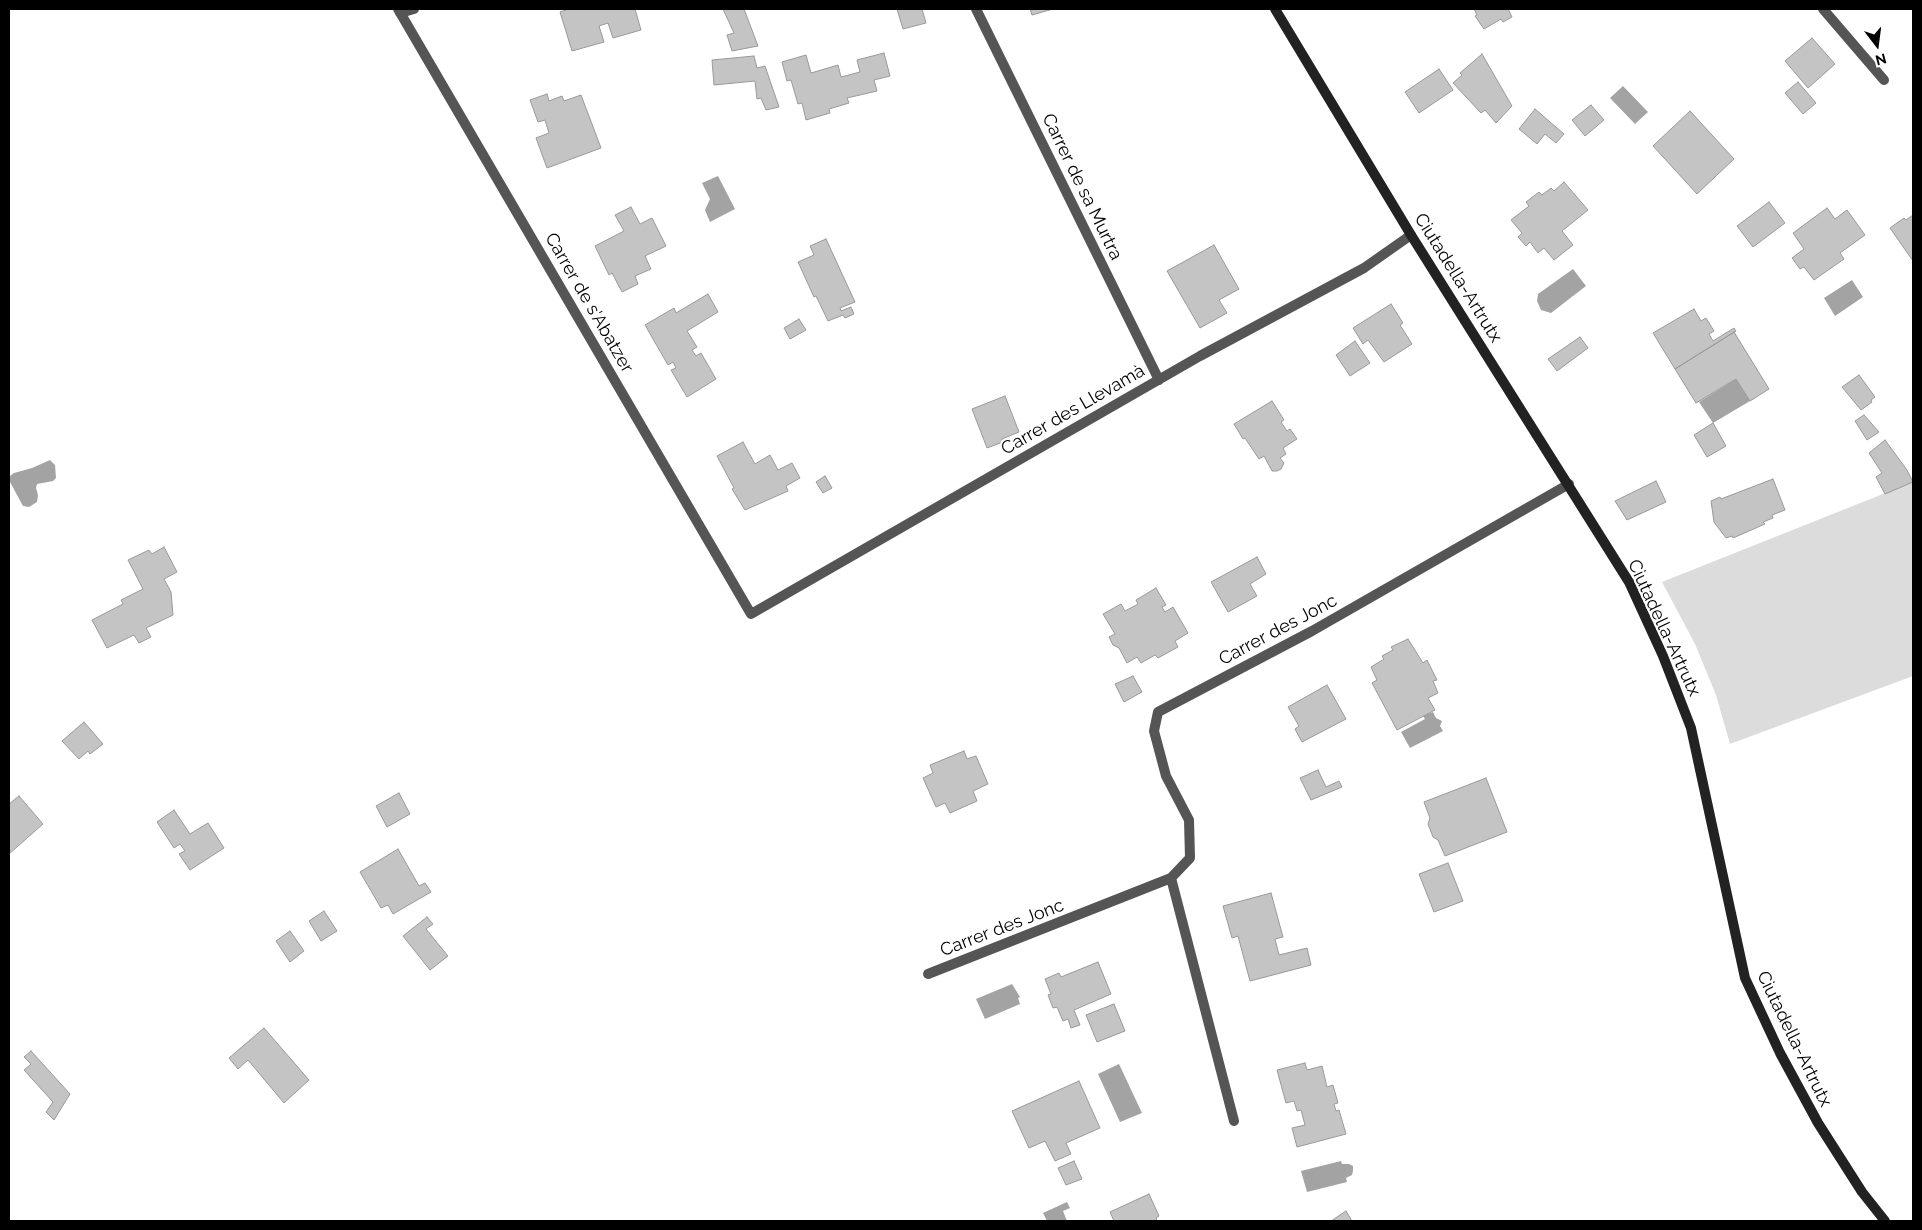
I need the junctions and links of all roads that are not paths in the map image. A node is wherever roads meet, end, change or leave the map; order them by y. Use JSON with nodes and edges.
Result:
{"nodes":[{"id":1,"x":414,"y":9,"type":"edge"},
{"id":2,"x":976,"y":9,"type":"edge"},
{"id":3,"x":1275,"y":9,"type":"edge"},
{"id":4,"x":1824,"y":9,"type":"edge"},
{"id":5,"x":399,"y":11,"type":"edge"},
{"id":6,"x":1884,"y":80,"type":"dead end"},
{"id":7,"x":1411,"y":235,"type":"junction"},
{"id":8,"x":1160,"y":380,"type":"junction"},
{"id":9,"x":1569,"y":484,"type":"junction"},
{"id":10,"x":751,"y":614,"type":"joint"},
{"id":11,"x":1171,"y":878,"type":"junction"},
{"id":12,"x":928,"y":974,"type":"dead end"},
{"id":13,"x":1234,"y":1121,"type":"dead end"},
{"id":14,"x":1885,"y":1221,"type":"edge"}],
"edges":[{"from":1,"to":5,"type":"street"},
{"from":2,"to":8,"type":"street","name":"Carrer de sa Murtra"},
{"from":3,"to":7,"type":"main road","name":"Ciutadella-Artrutx"},
{"from":4,"to":6,"type":"street"},
{"from":5,"to":10,"type":"street","name":"Carrer de s'Abatzer"},
{"from":7,"to":8,"type":"street","name":"Carrer des Llevamà"},
{"from":7,"to":9,"type":"main road","name":"Ciutadella-Artrutx"},
{"from":8,"to":10,"type":"street","name":"Carrer des Llevamà"},
{"from":9,"to":11,"type":"street","name":"Carrer des Jonc"},
{"from":9,"to":14,"type":"main road","name":"Ciutadella-Artrutx"},
{"from":11,"to":12,"type":"street","name":"Carrer des Jonc"},
{"from":11,"to":13,"type":"street"}]}
